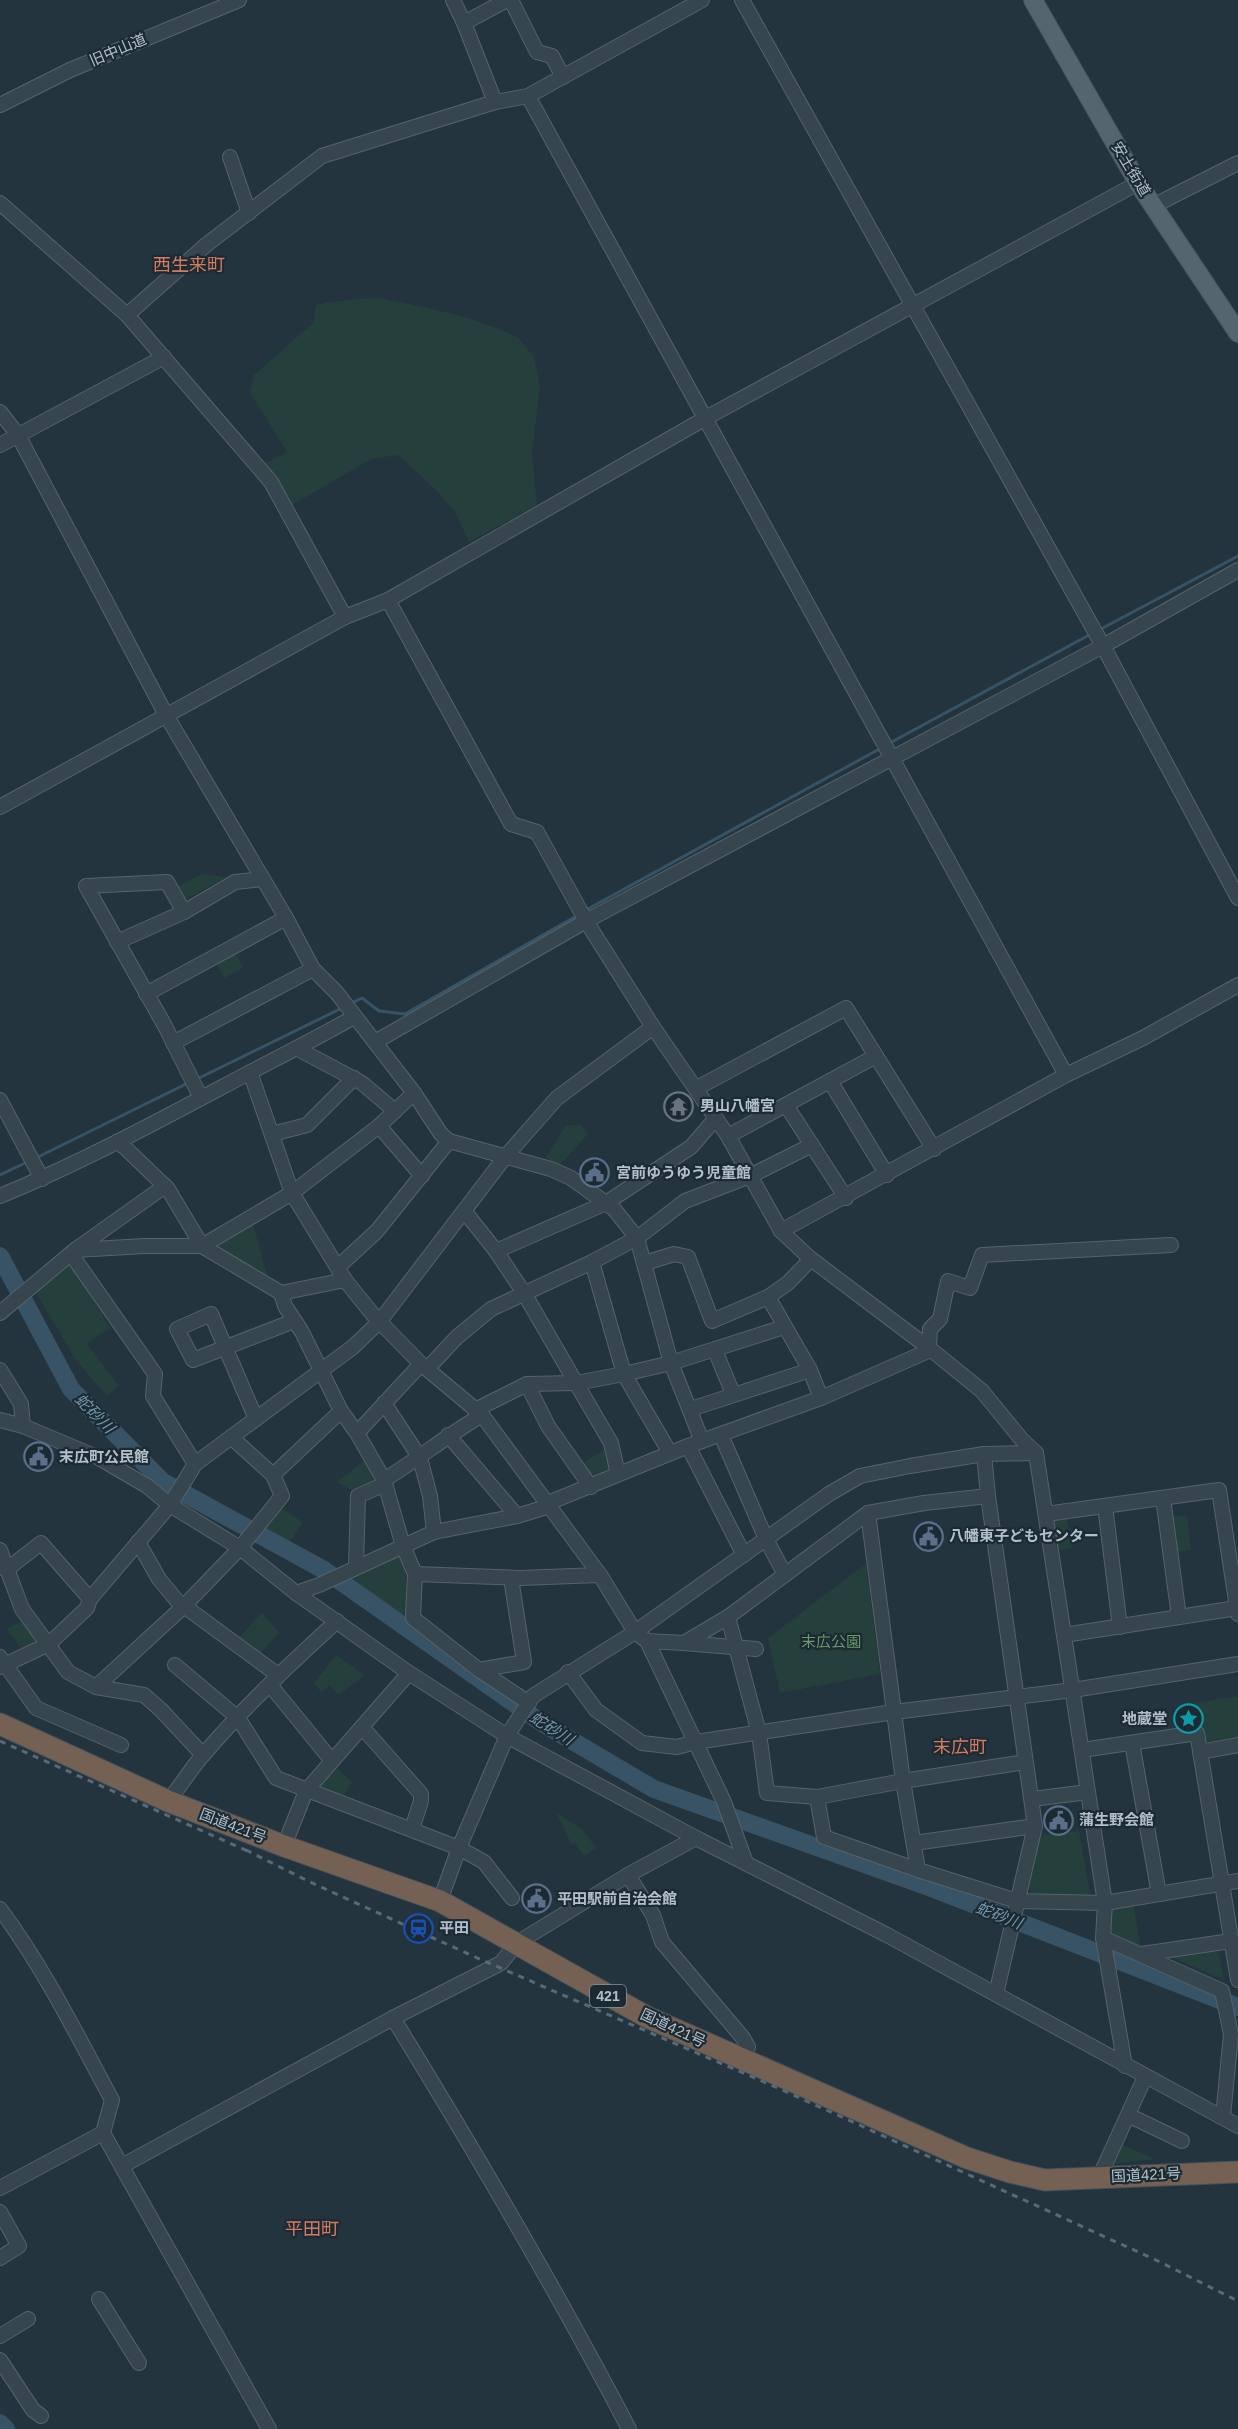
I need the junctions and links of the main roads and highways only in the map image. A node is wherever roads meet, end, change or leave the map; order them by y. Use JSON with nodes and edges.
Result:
{"nodes":[{"id":1,"x":1033,"y":0,"type":"edge"},
{"id":2,"x":1238,"y":333,"type":"edge"},
{"id":3,"x":0,"y":1724,"type":"edge"},
{"id":4,"x":1238,"y":2172,"type":"edge"}],
"edges":[{"from":1,"to":2,"type":"main road","name":"安土街道"},
{"from":3,"to":4,"type":"highway","name":"国道421号","number":"421"}]}
